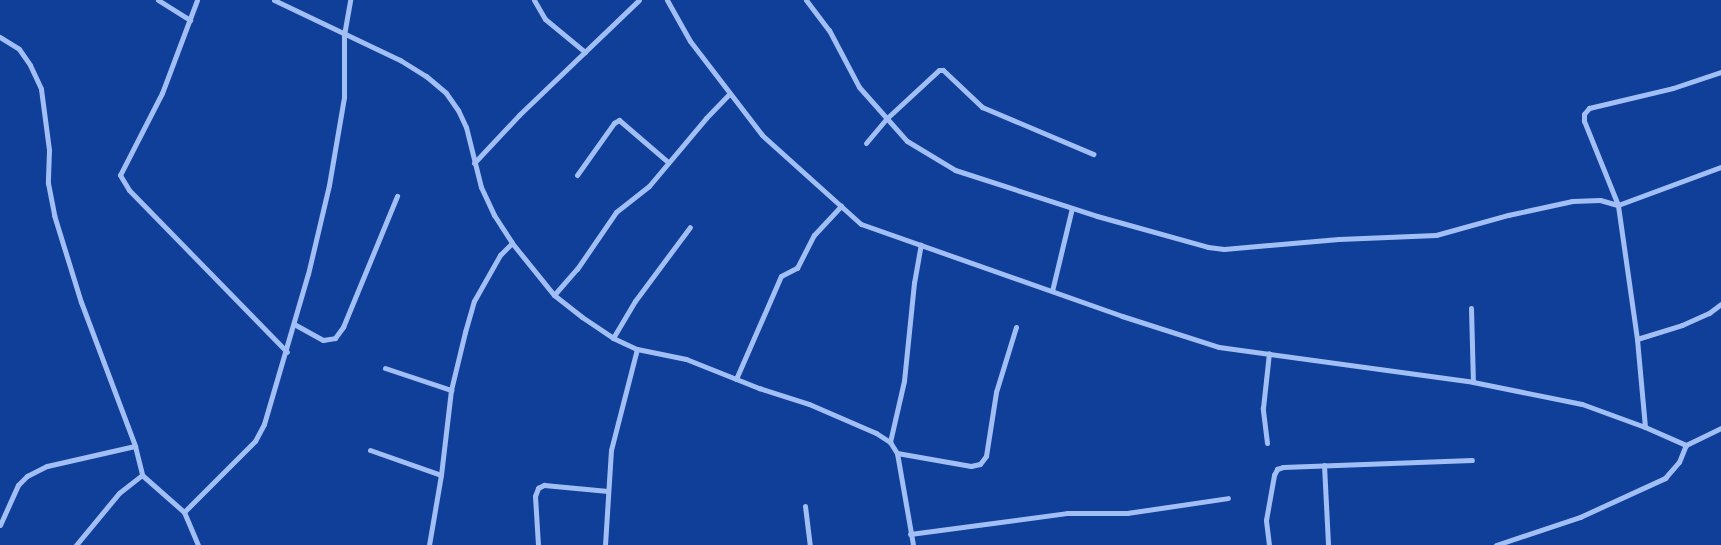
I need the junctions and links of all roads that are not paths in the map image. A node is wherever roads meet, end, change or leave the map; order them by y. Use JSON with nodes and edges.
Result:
{"nodes":[{"id":1,"x":158,"y":0,"type":"edge"},
{"id":2,"x":197,"y":0,"type":"edge"},
{"id":3,"x":274,"y":0,"type":"edge"},
{"id":4,"x":350,"y":0,"type":"edge"},
{"id":5,"x":534,"y":0,"type":"edge"},
{"id":6,"x":639,"y":0,"type":"edge"},
{"id":7,"x":667,"y":0,"type":"edge"},
{"id":8,"x":806,"y":0,"type":"edge"},
{"id":9,"x":190,"y":20,"type":"junction"},
{"id":10,"x":344,"y":35,"type":"junction"},
{"id":11,"x":0,"y":37,"type":"edge"},
{"id":12,"x":585,"y":52,"type":"junction"},
{"id":13,"x":1721,"y":72,"type":"edge"},
{"id":14,"x":729,"y":94,"type":"junction"},
{"id":15,"x":886,"y":119,"type":"junction"},
{"id":16,"x":866,"y":143,"type":"dead end"},
{"id":17,"x":1093,"y":154,"type":"dead end"},
{"id":18,"x":668,"y":162,"type":"junction"},
{"id":19,"x":474,"y":163,"type":"junction"},
{"id":20,"x":1721,"y":166,"type":"edge"},
{"id":21,"x":577,"y":175,"type":"dead end"},
{"id":22,"x":397,"y":196,"type":"dead end"},
{"id":23,"x":1618,"y":204,"type":"junction"},
{"id":24,"x":841,"y":206,"type":"junction"},
{"id":25,"x":1072,"y":208,"type":"junction"},
{"id":26,"x":690,"y":227,"type":"dead end"},
{"id":27,"x":512,"y":242,"type":"junction"},
{"id":28,"x":921,"y":245,"type":"junction"},
{"id":29,"x":1052,"y":291,"type":"junction"},
{"id":30,"x":554,"y":295,"type":"junction"},
{"id":31,"x":1721,"y":304,"type":"edge"},
{"id":32,"x":1471,"y":308,"type":"dead end"},
{"id":33,"x":294,"y":324,"type":"junction"},
{"id":34,"x":1016,"y":327,"type":"dead end"},
{"id":35,"x":613,"y":338,"type":"junction"},
{"id":36,"x":1637,"y":339,"type":"junction"},
{"id":37,"x":637,"y":350,"type":"junction"},
{"id":38,"x":287,"y":352,"type":"junction"},
{"id":39,"x":1269,"y":352,"type":"junction"},
{"id":40,"x":385,"y":368,"type":"dead end"},
{"id":41,"x":736,"y":379,"type":"junction"},
{"id":42,"x":1473,"y":382,"type":"junction"},
{"id":43,"x":451,"y":390,"type":"junction"},
{"id":44,"x":1644,"y":427,"type":"junction"},
{"id":45,"x":1721,"y":428,"type":"edge"},
{"id":46,"x":890,"y":442,"type":"junction"},
{"id":47,"x":1267,"y":443,"type":"dead end"},
{"id":48,"x":1686,"y":445,"type":"junction"},
{"id":49,"x":135,"y":446,"type":"junction"},
{"id":50,"x":370,"y":450,"type":"dead end"},
{"id":51,"x":897,"y":454,"type":"junction"},
{"id":52,"x":1472,"y":460,"type":"dead end"},
{"id":53,"x":1324,"y":465,"type":"junction"},
{"id":54,"x":142,"y":475,"type":"junction"},
{"id":55,"x":441,"y":475,"type":"junction"},
{"id":56,"x":608,"y":491,"type":"junction"},
{"id":57,"x":1228,"y":498,"type":"dead end"},
{"id":58,"x":805,"y":506,"type":"dead end"},
{"id":59,"x":184,"y":512,"type":"junction"},
{"id":60,"x":0,"y":525,"type":"edge"},
{"id":61,"x":910,"y":534,"type":"junction"},
{"id":62,"x":199,"y":544,"type":"edge"},
{"id":63,"x":76,"y":545,"type":"edge"},
{"id":64,"x":429,"y":545,"type":"edge"},
{"id":65,"x":538,"y":545,"type":"edge"},
{"id":66,"x":605,"y":545,"type":"edge"},
{"id":67,"x":810,"y":545,"type":"edge"},
{"id":68,"x":913,"y":545,"type":"edge"},
{"id":69,"x":1269,"y":545,"type":"edge"},
{"id":70,"x":1328,"y":545,"type":"edge"},
{"id":71,"x":1496,"y":545,"type":"edge"}],
"edges":[{"from":1,"to":9,"type":"street"},
{"from":2,"to":9,"type":"street"},
{"from":3,"to":10,"type":"street"},
{"from":4,"to":10,"type":"street"},
{"from":5,"to":12,"type":"street"},
{"from":6,"to":12,"type":"street"},
{"from":7,"to":14,"type":"street"},
{"from":8,"to":15,"type":"street"},
{"from":9,"to":38,"type":"street"},
{"from":10,"to":19,"type":"street"},
{"from":10,"to":33,"type":"street"},
{"from":11,"to":49,"type":"street"},
{"from":12,"to":19,"type":"street"},
{"from":13,"to":23,"type":"street"},
{"from":14,"to":18,"type":"street"},
{"from":14,"to":24,"type":"street"},
{"from":15,"to":16,"type":"street"},
{"from":15,"to":17,"type":"street"},
{"from":15,"to":25,"type":"street"},
{"from":18,"to":21,"type":"street"},
{"from":18,"to":30,"type":"street"},
{"from":19,"to":27,"type":"street"},
{"from":20,"to":23,"type":"street"},
{"from":22,"to":33,"type":"street"},
{"from":23,"to":25,"type":"street"},
{"from":23,"to":36,"type":"street"},
{"from":24,"to":28,"type":"street"},
{"from":24,"to":41,"type":"street"},
{"from":25,"to":29,"type":"street"},
{"from":26,"to":35,"type":"street"},
{"from":27,"to":30,"type":"street"},
{"from":27,"to":43,"type":"street"},
{"from":28,"to":29,"type":"street"},
{"from":28,"to":46,"type":"street"},
{"from":29,"to":39,"type":"street"},
{"from":30,"to":35,"type":"street"},
{"from":31,"to":36,"type":"street"},
{"from":32,"to":42,"type":"street"},
{"from":33,"to":38,"type":"street"},
{"from":34,"to":51,"type":"street"},
{"from":35,"to":37,"type":"street"},
{"from":36,"to":44,"type":"street"},
{"from":37,"to":41,"type":"street"},
{"from":37,"to":56,"type":"street"},
{"from":38,"to":59,"type":"street"},
{"from":39,"to":42,"type":"street"},
{"from":39,"to":47,"type":"street"},
{"from":40,"to":43,"type":"street"},
{"from":41,"to":46,"type":"street"},
{"from":42,"to":44,"type":"street"},
{"from":43,"to":55,"type":"street"},
{"from":44,"to":48,"type":"street"},
{"from":45,"to":48,"type":"street"},
{"from":46,"to":51,"type":"street"},
{"from":48,"to":71,"type":"street"},
{"from":49,"to":54,"type":"street"},
{"from":49,"to":60,"type":"street"},
{"from":50,"to":55,"type":"street"},
{"from":51,"to":61,"type":"street"},
{"from":52,"to":53,"type":"street"},
{"from":53,"to":69,"type":"street"},
{"from":53,"to":70,"type":"street"},
{"from":54,"to":59,"type":"street"},
{"from":54,"to":63,"type":"street"},
{"from":55,"to":64,"type":"street"},
{"from":56,"to":65,"type":"street"},
{"from":56,"to":66,"type":"street"},
{"from":57,"to":61,"type":"street"},
{"from":58,"to":67,"type":"street"},
{"from":59,"to":62,"type":"street"},
{"from":61,"to":68,"type":"street"}]}
